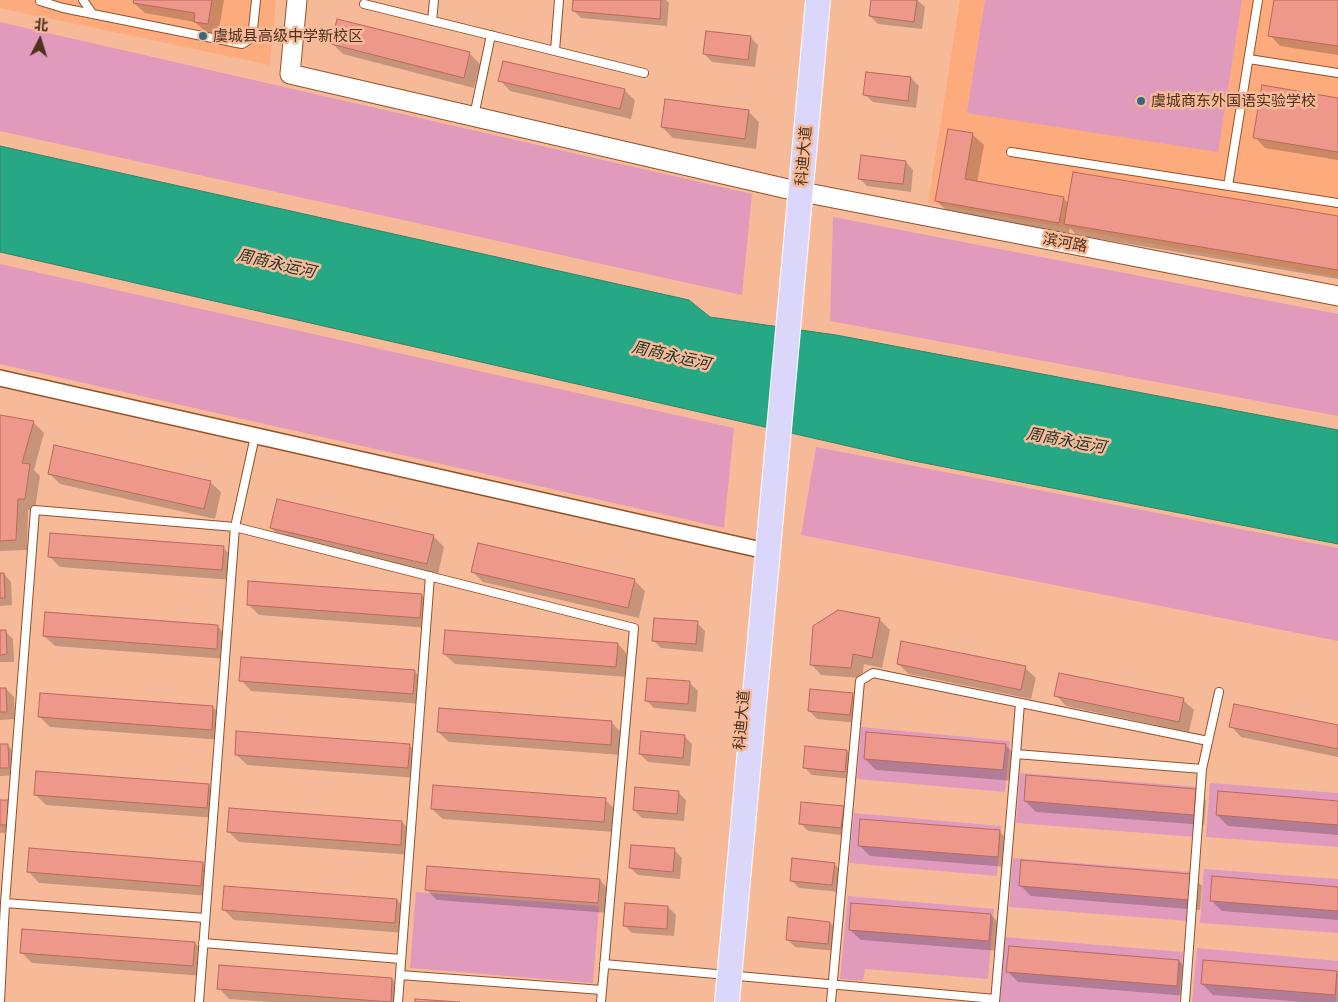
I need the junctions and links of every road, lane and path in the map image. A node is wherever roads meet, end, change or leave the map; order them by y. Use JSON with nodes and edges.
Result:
{"nodes":[{"id":1,"x":38,"y":0,"type":"edge"},
{"id":2,"x":61,"y":0,"type":"edge"},
{"id":3,"x":83,"y":0,"type":"edge"},
{"id":4,"x":256,"y":0,"type":"edge"},
{"id":5,"x":297,"y":0,"type":"edge"},
{"id":6,"x":434,"y":0,"type":"edge"},
{"id":7,"x":559,"y":0,"type":"edge"},
{"id":8,"x":804,"y":0,"type":"edge"},
{"id":9,"x":818,"y":0,"type":"edge"},
{"id":10,"x":1258,"y":0,"type":"edge"},
{"id":11,"x":364,"y":4,"type":"dead end"},
{"id":12,"x":92,"y":13,"type":"junction"},
{"id":13,"x":432,"y":21,"type":"junction"},
{"id":14,"x":491,"y":35,"type":"junction"},
{"id":15,"x":555,"y":51,"type":"junction"},
{"id":16,"x":1248,"y":59,"type":"junction"},
{"id":17,"x":644,"y":73,"type":"dead end"},
{"id":18,"x":1338,"y":73,"type":"edge"},
{"id":19,"x":474,"y":116,"type":"junction"},
{"id":20,"x":1011,"y":152,"type":"dead end"},
{"id":21,"x":1228,"y":186,"type":"junction"},
{"id":22,"x":793,"y":190,"type":"junction"},
{"id":23,"x":1338,"y":203,"type":"edge"},
{"id":24,"x":1338,"y":296,"type":"edge"},
{"id":25,"x":0,"y":378,"type":"edge"},
{"id":26,"x":255,"y":436,"type":"junction"},
{"id":27,"x":772,"y":439,"type":"junction"},
{"id":28,"x":235,"y":527,"type":"junction"},
{"id":29,"x":757,"y":550,"type":"junction"},
{"id":30,"x":430,"y":576,"type":"junction"},
{"id":31,"x":1219,"y":692,"type":"dead end"},
{"id":32,"x":1020,"y":703,"type":"junction"},
{"id":33,"x":1208,"y":741,"type":"junction"},
{"id":34,"x":1016,"y":754,"type":"junction"},
{"id":35,"x":1202,"y":769,"type":"junction"},
{"id":36,"x":5,"y":903,"type":"junction"},
{"id":37,"x":205,"y":918,"type":"junction"},
{"id":38,"x":203,"y":943,"type":"junction"},
{"id":39,"x":401,"y":959,"type":"junction"},
{"id":40,"x":604,"y":964,"type":"junction"},
{"id":41,"x":400,"y":975,"type":"junction"},
{"id":42,"x":724,"y":975,"type":"junction"},
{"id":43,"x":833,"y":984,"type":"junction"},
{"id":44,"x":602,"y":990,"type":"junction"},
{"id":45,"x":995,"y":1000,"type":"edge"},
{"id":46,"x":0,"y":1002,"type":"edge"},
{"id":47,"x":199,"y":1002,"type":"edge"},
{"id":48,"x":398,"y":1002,"type":"edge"},
{"id":49,"x":601,"y":1002,"type":"edge"},
{"id":50,"x":716,"y":1002,"type":"edge"},
{"id":51,"x":727,"y":1002,"type":"edge"},
{"id":52,"x":831,"y":1002,"type":"edge"},
{"id":53,"x":1185,"y":1002,"type":"edge"}],
"edges":[{"from":1,"to":2,"type":"lane"},
{"from":1,"to":12,"type":"lane"},
{"from":3,"to":12,"type":"lane"},
{"from":4,"to":12,"type":"lane"},
{"from":5,"to":19,"type":"street","name":"滨河路"},
{"from":6,"to":13,"type":"lane"},
{"from":7,"to":15,"type":"lane"},
{"from":8,"to":22,"type":"main road","name":"科迪大道"},
{"from":9,"to":22,"type":"main road","name":"科迪大道"},
{"from":10,"to":16,"type":"lane"},
{"from":11,"to":13,"type":"lane"},
{"from":13,"to":14,"type":"lane"},
{"from":14,"to":15,"type":"lane"},
{"from":14,"to":19,"type":"lane"},
{"from":15,"to":17,"type":"lane"},
{"from":16,"to":18,"type":"lane"},
{"from":16,"to":21,"type":"lane"},
{"from":19,"to":22,"type":"street","name":"滨河路"},
{"from":20,"to":21,"type":"lane"},
{"from":21,"to":23,"type":"lane"},
{"from":22,"to":24,"type":"street","name":"滨河路"},
{"from":22,"to":27,"type":"main road","name":"科迪大道"},
{"from":25,"to":26,"type":"street"},
{"from":26,"to":28,"type":"lane"},
{"from":26,"to":29,"type":"street"},
{"from":27,"to":29,"type":"main road","name":"科迪大道"},
{"from":27,"to":42,"type":"main road","name":"科迪大道"},
{"from":28,"to":30,"type":"lane"},
{"from":28,"to":36,"type":"lane"},
{"from":28,"to":37,"type":"lane"},
{"from":29,"to":42,"type":"main road","name":"科迪大道"},
{"from":30,"to":39,"type":"lane"},
{"from":30,"to":40,"type":"lane"},
{"from":31,"to":33,"type":"lane"},
{"from":32,"to":33,"type":"lane"},
{"from":32,"to":34,"type":"lane"},
{"from":32,"to":43,"type":"lane"},
{"from":33,"to":35,"type":"lane"},
{"from":34,"to":35,"type":"lane"},
{"from":34,"to":45,"type":"lane"},
{"from":35,"to":53,"type":"lane"},
{"from":36,"to":37,"type":"lane"},
{"from":36,"to":46,"type":"lane"},
{"from":37,"to":38,"type":"lane"},
{"from":38,"to":39,"type":"lane"},
{"from":38,"to":47,"type":"lane"},
{"from":39,"to":41,"type":"lane"},
{"from":40,"to":42,"type":"lane"},
{"from":40,"to":44,"type":"lane"},
{"from":41,"to":44,"type":"lane"},
{"from":41,"to":48,"type":"lane"},
{"from":42,"to":43,"type":"lane"},
{"from":42,"to":50,"type":"main road","name":"科迪大道"},
{"from":42,"to":51,"type":"main road","name":"科迪大道"},
{"from":43,"to":45,"type":"lane"},
{"from":43,"to":52,"type":"lane"},
{"from":44,"to":49,"type":"lane"}]}
